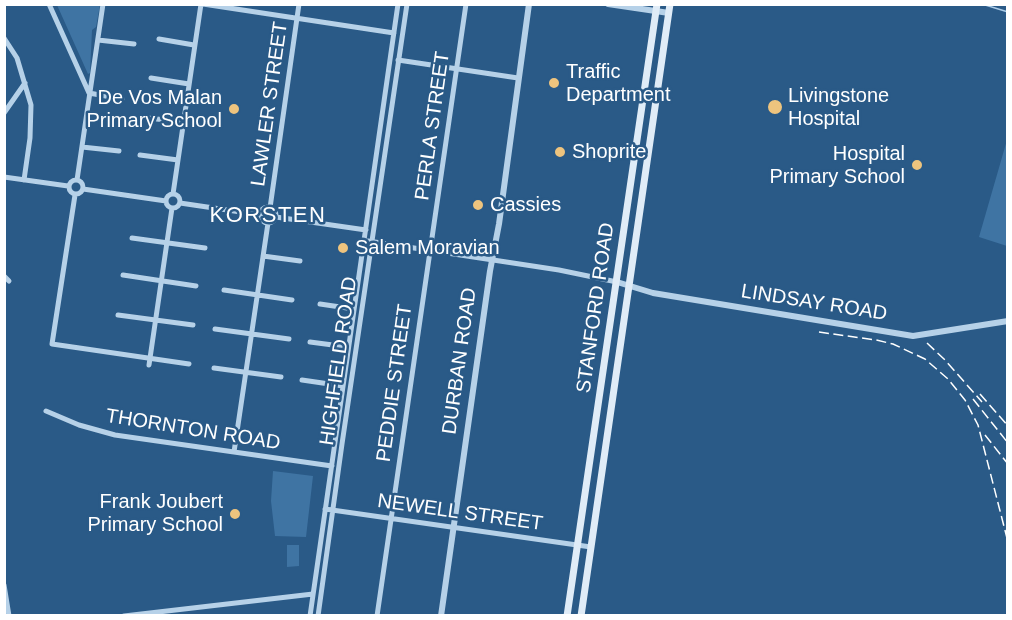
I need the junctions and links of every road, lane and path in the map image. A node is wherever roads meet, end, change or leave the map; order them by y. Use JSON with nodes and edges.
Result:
{"nodes":[{"id":1,"x":49,"y":4,"type":"edge"},
{"id":2,"x":103,"y":4,"type":"edge"},
{"id":3,"x":202,"y":4,"type":"edge"},
{"id":4,"x":299,"y":4,"type":"edge"},
{"id":5,"x":398,"y":4,"type":"edge"},
{"id":6,"x":407,"y":4,"type":"edge"},
{"id":7,"x":466,"y":4,"type":"edge"},
{"id":8,"x":529,"y":4,"type":"edge"},
{"id":9,"x":608,"y":4,"type":"edge"},
{"id":10,"x":670,"y":4,"type":"edge"},
{"id":11,"x":656,"y":8,"type":"edge"},
{"id":12,"x":669,"y":13,"type":"junction"},
{"id":13,"x":297,"y":18,"type":"junction"},
{"id":14,"x":394,"y":33,"type":"junction"},
{"id":15,"x":4,"y":38,"type":"edge"},
{"id":16,"x":159,"y":39,"type":"dead end"},
{"id":17,"x":98,"y":40,"type":"junction"},
{"id":18,"x":134,"y":44,"type":"dead end"},
{"id":19,"x":194,"y":45,"type":"junction"},
{"id":20,"x":398,"y":60,"type":"junction"},
{"id":21,"x":456,"y":69,"type":"junction"},
{"id":22,"x":151,"y":78,"type":"dead end"},
{"id":23,"x":518,"y":78,"type":"junction"},
{"id":24,"x":25,"y":83,"type":"junction"},
{"id":25,"x":189,"y":84,"type":"junction"},
{"id":26,"x":89,"y":93,"type":"junction"},
{"id":27,"x":122,"y":99,"type":"dead end"},
{"id":28,"x":4,"y":114,"type":"edge"},
{"id":29,"x":148,"y":118,"type":"dead end"},
{"id":30,"x":183,"y":122,"type":"junction"},
{"id":31,"x":82,"y":147,"type":"junction"},
{"id":32,"x":119,"y":151,"type":"dead end"},
{"id":33,"x":140,"y":155,"type":"dead end"},
{"id":34,"x":178,"y":160,"type":"junction"},
{"id":35,"x":4,"y":177,"type":"edge"},
{"id":36,"x":24,"y":180,"type":"junction"},
{"id":37,"x":78,"y":180,"type":"junction"},
{"id":38,"x":68,"y":186,"type":"junction"},
{"id":39,"x":83,"y":189,"type":"junction"},
{"id":40,"x":173,"y":194,"type":"junction"},
{"id":41,"x":75,"y":195,"type":"junction"},
{"id":42,"x":369,"y":200,"type":"junction"},
{"id":43,"x":378,"y":200,"type":"junction"},
{"id":44,"x":166,"y":201,"type":"junction"},
{"id":45,"x":180,"y":203,"type":"junction"},
{"id":46,"x":172,"y":208,"type":"junction"},
{"id":47,"x":270,"y":208,"type":"junction"},
{"id":48,"x":261,"y":215,"type":"junction"},
{"id":49,"x":276,"y":217,"type":"junction"},
{"id":50,"x":268,"y":223,"type":"junction"},
{"id":51,"x":365,"y":230,"type":"junction"},
{"id":52,"x":373,"y":232,"type":"junction"},
{"id":53,"x":132,"y":238,"type":"dead end"},
{"id":54,"x":364,"y":240,"type":"junction"},
{"id":55,"x":167,"y":242,"type":"junction"},
{"id":56,"x":372,"y":242,"type":"junction"},
{"id":57,"x":205,"y":248,"type":"dead end"},
{"id":58,"x":429,"y":251,"type":"junction"},
{"id":59,"x":263,"y":256,"type":"junction"},
{"id":60,"x":492,"y":260,"type":"junction"},
{"id":61,"x":300,"y":261,"type":"dead end"},
{"id":62,"x":123,"y":275,"type":"dead end"},
{"id":63,"x":161,"y":282,"type":"junction"},
{"id":64,"x":617,"y":282,"type":"junction"},
{"id":65,"x":196,"y":286,"type":"dead end"},
{"id":66,"x":628,"y":287,"type":"junction"},
{"id":67,"x":224,"y":290,"type":"dead end"},
{"id":68,"x":257,"y":295,"type":"junction"},
{"id":69,"x":292,"y":300,"type":"dead end"},
{"id":70,"x":320,"y":304,"type":"dead end"},
{"id":71,"x":354,"y":309,"type":"junction"},
{"id":72,"x":118,"y":315,"type":"dead end"},
{"id":73,"x":155,"y":319,"type":"junction"},
{"id":74,"x":1008,"y":321,"type":"edge"},
{"id":75,"x":193,"y":325,"type":"dead end"},
{"id":76,"x":215,"y":329,"type":"dead end"},
{"id":77,"x":251,"y":333,"type":"junction"},
{"id":78,"x":289,"y":339,"type":"dead end"},
{"id":79,"x":310,"y":342,"type":"dead end"},
{"id":80,"x":348,"y":347,"type":"junction"},
{"id":81,"x":149,"y":362,"type":"junction"},
{"id":82,"x":189,"y":364,"type":"dead end"},
{"id":83,"x":214,"y":368,"type":"dead end"},
{"id":84,"x":245,"y":372,"type":"junction"},
{"id":85,"x":282,"y":377,"type":"dead end"},
{"id":86,"x":302,"y":380,"type":"dead end"},
{"id":87,"x":343,"y":386,"type":"junction"},
{"id":88,"x":46,"y":411,"type":"dead end"},
{"id":89,"x":234,"y":452,"type":"junction"},
{"id":90,"x":331,"y":466,"type":"junction"},
{"id":91,"x":339,"y":468,"type":"junction"},
{"id":92,"x":326,"y":509,"type":"junction"},
{"id":93,"x":333,"y":510,"type":"junction"},
{"id":94,"x":390,"y":519,"type":"junction"},
{"id":95,"x":454,"y":528,"type":"junction"},
{"id":96,"x":577,"y":545,"type":"junction"},
{"id":97,"x":591,"y":547,"type":"junction"},
{"id":98,"x":4,"y":585,"type":"edge"},
{"id":99,"x":313,"y":594,"type":"junction"},
{"id":100,"x":182,"y":608,"type":"junction"},
{"id":101,"x":9,"y":615,"type":"edge"},
{"id":102,"x":124,"y":615,"type":"edge"},
{"id":103,"x":183,"y":615,"type":"edge"},
{"id":104,"x":310,"y":615,"type":"edge"},
{"id":105,"x":318,"y":615,"type":"edge"},
{"id":106,"x":377,"y":615,"type":"edge"},
{"id":107,"x":441,"y":615,"type":"edge"},
{"id":108,"x":567,"y":615,"type":"edge"},
{"id":109,"x":581,"y":615,"type":"edge"}],
"edges":[{"from":1,"to":26,"type":"street"},
{"from":2,"to":17,"type":"street"},
{"from":3,"to":13,"type":"street"},
{"from":3,"to":19,"type":"street"},
{"from":4,"to":13,"type":"street","name":"LAWLER STREET"},
{"from":5,"to":14,"type":"street","name":"HIGHFIELD ROAD"},
{"from":6,"to":20,"type":"street","name":"HIGHFIELD ROAD"},
{"from":7,"to":21,"type":"street","name":"PERLA STREET"},
{"from":8,"to":23,"type":"street","name":"DURBAN ROAD"},
{"from":9,"to":11,"type":"street"},
{"from":10,"to":12,"type":"main road","name":"STANFORD ROAD"},
{"from":11,"to":12,"type":"street"},
{"from":11,"to":64,"type":"main road","name":"STANFORD ROAD"},
{"from":12,"to":66,"type":"main road","name":"STANFORD ROAD"},
{"from":13,"to":14,"type":"street"},
{"from":13,"to":47,"type":"street","name":"LAWLER STREET"},
{"from":14,"to":42,"type":"street","name":"HIGHFIELD ROAD"},
{"from":15,"to":24,"type":"street"},
{"from":16,"to":19,"type":"street"},
{"from":17,"to":18,"type":"street"},
{"from":17,"to":26,"type":"street"},
{"from":19,"to":25,"type":"street"},
{"from":20,"to":21,"type":"street"},
{"from":20,"to":43,"type":"street","name":"HIGHFIELD ROAD"},
{"from":21,"to":23,"type":"street"},
{"from":21,"to":58,"type":"street","name":"PERLA STREET"},
{"from":22,"to":25,"type":"street"},
{"from":23,"to":60,"type":"street","name":"DURBAN ROAD"},
{"from":24,"to":28,"type":"street"},
{"from":24,"to":36,"type":"street"},
{"from":25,"to":30,"type":"street"},
{"from":26,"to":27,"type":"street"},
{"from":26,"to":31,"type":"street"},
{"from":29,"to":30,"type":"street"},
{"from":30,"to":34,"type":"street"},
{"from":31,"to":32,"type":"street"},
{"from":31,"to":37,"type":"street"},
{"from":33,"to":34,"type":"street"},
{"from":34,"to":40,"type":"street"},
{"from":35,"to":36,"type":"street"},
{"from":36,"to":38,"type":"street"},
{"from":37,"to":38,"type":"street"},
{"from":37,"to":39,"type":"street"},
{"from":38,"to":41,"type":"street"},
{"from":39,"to":41,"type":"street"},
{"from":39,"to":44,"type":"street"},
{"from":40,"to":44,"type":"street"},
{"from":40,"to":45,"type":"street"},
{"from":41,"to":81,"type":"street"},
{"from":42,"to":43,"type":"street"},
{"from":42,"to":51,"type":"street","name":"HIGHFIELD ROAD"},
{"from":43,"to":52,"type":"street","name":"HIGHFIELD ROAD"},
{"from":44,"to":46,"type":"street"},
{"from":45,"to":46,"type":"street"},
{"from":45,"to":48,"type":"street"},
{"from":46,"to":55,"type":"street"},
{"from":47,"to":48,"type":"street"},
{"from":47,"to":49,"type":"street"},
{"from":48,"to":50,"type":"street"},
{"from":49,"to":50,"type":"street"},
{"from":49,"to":51,"type":"street"},
{"from":50,"to":59,"type":"street"},
{"from":51,"to":52,"type":"street"},
{"from":51,"to":54,"type":"street","name":"HIGHFIELD ROAD"},
{"from":52,"to":56,"type":"street","name":"HIGHFIELD ROAD"},
{"from":53,"to":55,"type":"street"},
{"from":54,"to":56,"type":"street"},
{"from":54,"to":71,"type":"street","name":"HIGHFIELD ROAD"},
{"from":55,"to":57,"type":"street"},
{"from":55,"to":63,"type":"street"},
{"from":56,"to":58,"type":"street"},
{"from":56,"to":91,"type":"street","name":"HIGHFIELD ROAD"},
{"from":58,"to":60,"type":"street"},
{"from":58,"to":94,"type":"street","name":"PEDDIE STREET"},
{"from":59,"to":61,"type":"street"},
{"from":59,"to":68,"type":"street"},
{"from":60,"to":64,"type":"street"},
{"from":60,"to":95,"type":"street","name":"DURBAN ROAD"},
{"from":62,"to":63,"type":"street"},
{"from":63,"to":65,"type":"street"},
{"from":63,"to":73,"type":"street"},
{"from":64,"to":66,"type":"street","name":"LINDSAY ROAD"},
{"from":64,"to":96,"type":"main road","name":"STANFORD ROAD"},
{"from":66,"to":74,"type":"street","name":"LINDSAY ROAD"},
{"from":66,"to":97,"type":"main road","name":"STANFORD ROAD"},
{"from":67,"to":68,"type":"street"},
{"from":68,"to":69,"type":"street"},
{"from":68,"to":77,"type":"street"},
{"from":70,"to":71,"type":"street"},
{"from":71,"to":80,"type":"street","name":"HIGHFIELD ROAD"},
{"from":72,"to":73,"type":"street"},
{"from":73,"to":75,"type":"street"},
{"from":73,"to":81,"type":"street"},
{"from":76,"to":77,"type":"street"},
{"from":77,"to":78,"type":"street"},
{"from":77,"to":84,"type":"street"},
{"from":79,"to":80,"type":"street"},
{"from":80,"to":87,"type":"street","name":"HIGHFIELD ROAD"},
{"from":81,"to":82,"type":"street"},
{"from":83,"to":84,"type":"street"},
{"from":84,"to":85,"type":"street"},
{"from":84,"to":89,"type":"street"},
{"from":86,"to":87,"type":"street"},
{"from":87,"to":90,"type":"street","name":"HIGHFIELD ROAD"},
{"from":88,"to":89,"type":"street","name":"THORNTON ROAD"},
{"from":89,"to":90,"type":"street","name":"THORNTON ROAD"},
{"from":90,"to":91,"type":"street","name":"THORNTON ROAD"},
{"from":90,"to":92,"type":"street","name":"HIGHFIELD ROAD"},
{"from":91,"to":93,"type":"street","name":"HIGHFIELD ROAD"},
{"from":92,"to":93,"type":"street","name":"NEWELL STREET"},
{"from":92,"to":99,"type":"street","name":"HIGHFIELD ROAD"},
{"from":93,"to":94,"type":"street","name":"NEWELL STREET"},
{"from":93,"to":105,"type":"street","name":"HIGHFIELD ROAD"},
{"from":94,"to":95,"type":"street","name":"NEWELL STREET"},
{"from":94,"to":106,"type":"street","name":"PEDDIE STREET"},
{"from":95,"to":96,"type":"street","name":"NEWELL STREET"},
{"from":95,"to":107,"type":"street","name":"DURBAN ROAD"},
{"from":96,"to":97,"type":"street","name":"NEWELL STREET"},
{"from":96,"to":108,"type":"main road","name":"STANFORD ROAD"},
{"from":97,"to":109,"type":"main road","name":"STANFORD ROAD"},
{"from":98,"to":101,"type":"street"},
{"from":99,"to":100,"type":"street"},
{"from":99,"to":104,"type":"street","name":"HIGHFIELD ROAD"},
{"from":100,"to":102,"type":"street"},
{"from":100,"to":103,"type":"street"}]}
